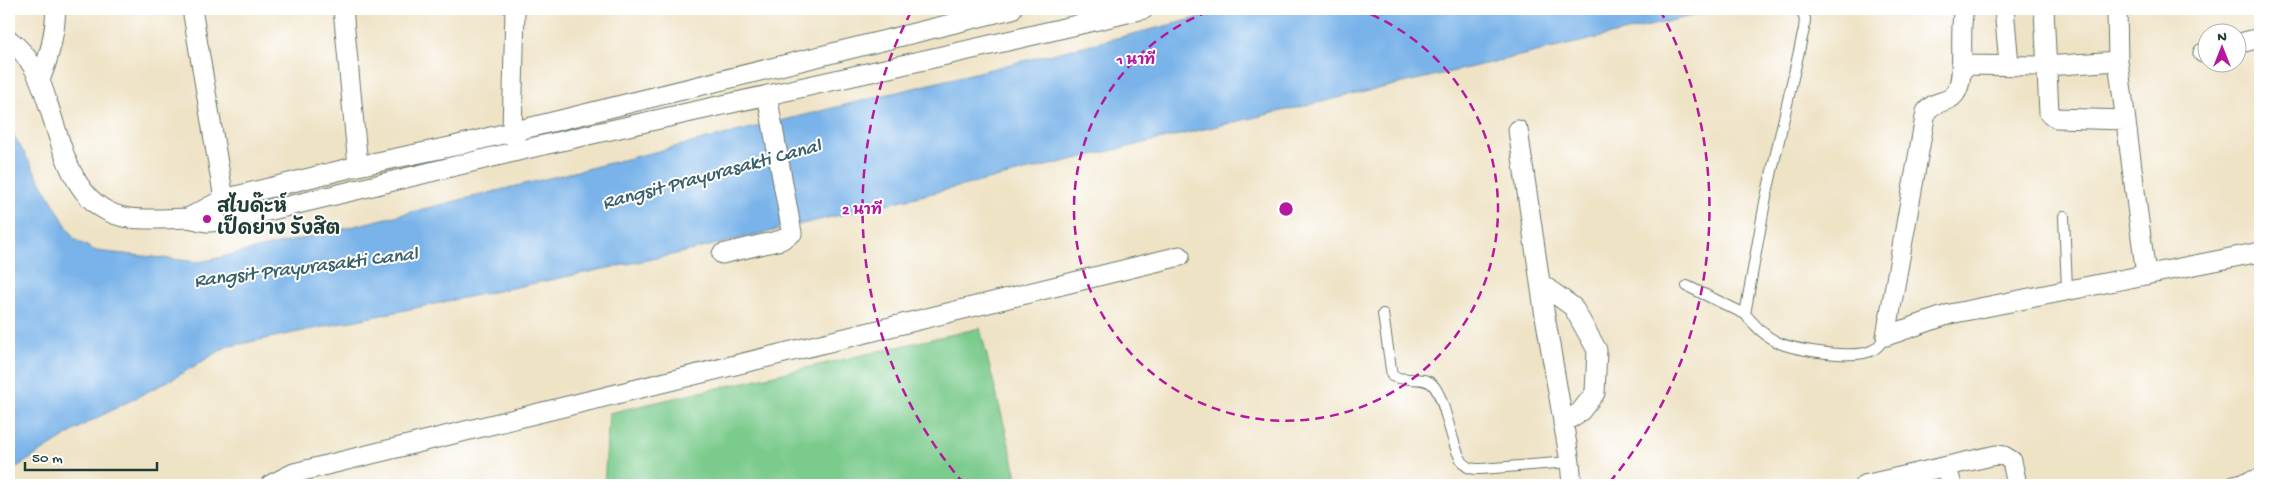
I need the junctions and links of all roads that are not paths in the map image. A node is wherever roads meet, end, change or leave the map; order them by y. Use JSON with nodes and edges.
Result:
{"nodes":[{"id":1,"x":56,"y":9,"type":"edge"},
{"id":2,"x":192,"y":9,"type":"edge"},
{"id":3,"x":342,"y":9,"type":"edge"},
{"id":4,"x":515,"y":9,"type":"edge"},
{"id":5,"x":1012,"y":9,"type":"edge"},
{"id":6,"x":1144,"y":9,"type":"edge"},
{"id":7,"x":1800,"y":9,"type":"edge"},
{"id":8,"x":1964,"y":9,"type":"edge"},
{"id":9,"x":2004,"y":9,"type":"edge"},
{"id":10,"x":2044,"y":9,"type":"edge"},
{"id":11,"x":2117,"y":9,"type":"edge"},
{"id":12,"x":2260,"y":38,"type":"edge"},
{"id":13,"x":9,"y":40,"type":"edge"},
{"id":14,"x":2246,"y":42,"type":"edge"},
{"id":15,"x":2118,"y":61,"type":"junction"},
{"id":16,"x":1962,"y":64,"type":"junction"},
{"id":17,"x":2009,"y":64,"type":"junction"},
{"id":18,"x":2046,"y":66,"type":"junction"},
{"id":19,"x":40,"y":80,"type":"junction"},
{"id":20,"x":768,"y":104,"type":"junction"},
{"id":21,"x":2126,"y":120,"type":"junction"},
{"id":22,"x":1518,"y":130,"type":"dead end"},
{"id":23,"x":512,"y":132,"type":"junction"},
{"id":24,"x":520,"y":151,"type":"junction"},
{"id":25,"x":358,"y":166,"type":"junction"},
{"id":26,"x":224,"y":199,"type":"junction"},
{"id":27,"x":2064,"y":216,"type":"dead end"},
{"id":28,"x":188,"y":218,"type":"junction"},
{"id":29,"x":228,"y":220,"type":"junction"},
{"id":30,"x":2260,"y":252,"type":"edge"},
{"id":31,"x":722,"y":254,"type":"dead end"},
{"id":32,"x":1180,"y":256,"type":"dead end"},
{"id":33,"x":2146,"y":275,"type":"junction"},
{"id":34,"x":1540,"y":283,"type":"junction"},
{"id":35,"x":1686,"y":286,"type":"dead end"},
{"id":36,"x":2067,"y":289,"type":"junction"},
{"id":37,"x":1383,"y":314,"type":"dead end"},
{"id":38,"x":1745,"y":314,"type":"junction"},
{"id":39,"x":1886,"y":336,"type":"junction"},
{"id":40,"x":1563,"y":423,"type":"junction"},
{"id":41,"x":1570,"y":462,"type":"junction"},
{"id":42,"x":1949,"y":476,"type":"edge"},
{"id":43,"x":2260,"y":479,"type":"edge"},
{"id":44,"x":270,"y":485,"type":"edge"},
{"id":45,"x":1572,"y":485,"type":"edge"},
{"id":46,"x":1864,"y":485,"type":"edge"},
{"id":47,"x":2017,"y":485,"type":"edge"},
{"id":48,"x":2234,"y":485,"type":"edge"}],
"edges":[{"from":1,"to":19,"type":"street"},
{"from":2,"to":26,"type":"street"},
{"from":3,"to":25,"type":"street"},
{"from":4,"to":23,"type":"street"},
{"from":5,"to":23,"type":"street"},
{"from":6,"to":20,"type":"street"},
{"from":7,"to":38,"type":"lane"},
{"from":8,"to":16,"type":"street"},
{"from":9,"to":17,"type":"street"},
{"from":10,"to":18,"type":"street"},
{"from":11,"to":15,"type":"street"},
{"from":12,"to":14,"type":"street"},
{"from":13,"to":19,"type":"street"},
{"from":15,"to":18,"type":"street"},
{"from":15,"to":21,"type":"street"},
{"from":16,"to":17,"type":"street"},
{"from":16,"to":39,"type":"street"},
{"from":17,"to":18,"type":"street"},
{"from":18,"to":21,"type":"street"},
{"from":19,"to":28,"type":"street"},
{"from":20,"to":24,"type":"street"},
{"from":20,"to":31,"type":"street"},
{"from":21,"to":33,"type":"street"},
{"from":22,"to":34,"type":"street"},
{"from":23,"to":24,"type":"street"},
{"from":23,"to":25,"type":"street"},
{"from":24,"to":29,"type":"street"},
{"from":25,"to":26,"type":"street"},
{"from":26,"to":28,"type":"street"},
{"from":26,"to":29,"type":"street"},
{"from":27,"to":36,"type":"lane"},
{"from":28,"to":29,"type":"street"},
{"from":30,"to":33,"type":"street"},
{"from":32,"to":44,"type":"street"},
{"from":33,"to":36,"type":"street"},
{"from":34,"to":40,"type":"street"},
{"from":34,"to":40,"type":"street"},
{"from":35,"to":38,"type":"lane"},
{"from":36,"to":39,"type":"street"},
{"from":37,"to":41,"type":"lane"},
{"from":38,"to":39,"type":"lane"},
{"from":40,"to":41,"type":"street"},
{"from":41,"to":45,"type":"street"},
{"from":42,"to":46,"type":"street"},
{"from":42,"to":47,"type":"street"},
{"from":43,"to":48,"type":"street"}]}
